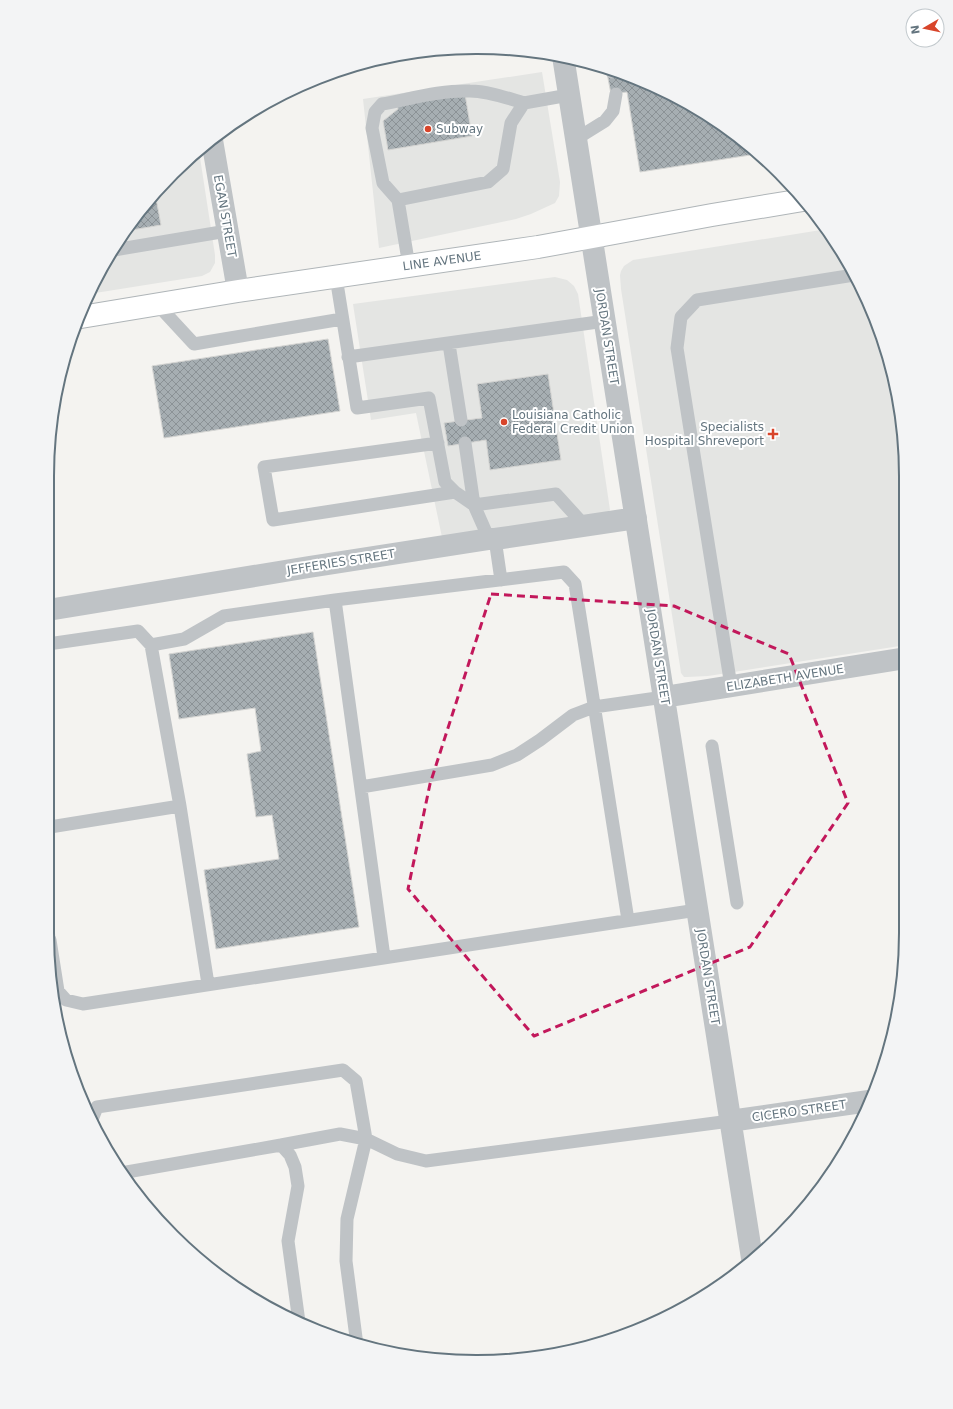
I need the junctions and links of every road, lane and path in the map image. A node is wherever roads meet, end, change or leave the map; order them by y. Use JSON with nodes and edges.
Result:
{"nodes":[{"id":1,"x":564,"y":63,"type":"edge"},
{"id":2,"x":616,"y":94,"type":"dead end"},
{"id":3,"x":569,"y":95,"type":"junction"},
{"id":4,"x":524,"y":103,"type":"junction"},
{"id":5,"x":576,"y":139,"type":"junction"},
{"id":6,"x":213,"y":146,"type":"edge"},
{"id":7,"x":398,"y":200,"type":"junction"},
{"id":8,"x":797,"y":201,"type":"edge"},
{"id":9,"x":227,"y":231,"type":"junction"},
{"id":10,"x":592,"y":237,"type":"junction"},
{"id":11,"x":121,"y":249,"type":"edge"},
{"id":12,"x":409,"y":266,"type":"junction"},
{"id":13,"x":848,"y":276,"type":"edge"},
{"id":14,"x":336,"y":277,"type":"junction"},
{"id":15,"x":238,"y":291,"type":"junction"},
{"id":16,"x":157,"y":304,"type":"junction"},
{"id":17,"x":86,"y":316,"type":"edge"},
{"id":18,"x":342,"y":319,"type":"junction"},
{"id":19,"x":605,"y":321,"type":"junction"},
{"id":20,"x":449,"y":344,"type":"junction"},
{"id":21,"x":348,"y":357,"type":"junction"},
{"id":22,"x":462,"y":420,"type":"dead end"},
{"id":23,"x":438,"y":443,"type":"junction"},
{"id":24,"x":465,"y":443,"type":"dead end"},
{"id":25,"x":455,"y":492,"type":"junction"},
{"id":26,"x":474,"y":505,"type":"junction"},
{"id":27,"x":636,"y":518,"type":"junction"},
{"id":28,"x":585,"y":526,"type":"junction"},
{"id":29,"x":492,"y":539,"type":"junction"},
{"id":30,"x":501,"y":580,"type":"junction"},
{"id":31,"x":335,"y":600,"type":"junction"},
{"id":32,"x":54,"y":609,"type":"edge"},
{"id":33,"x":54,"y":643,"type":"edge"},
{"id":34,"x":151,"y":645,"type":"junction"},
{"id":35,"x":899,"y":659,"type":"edge"},
{"id":36,"x":732,"y":686,"type":"junction"},
{"id":37,"x":664,"y":697,"type":"junction"},
{"id":38,"x":594,"y":707,"type":"junction"},
{"id":39,"x":712,"y":746,"type":"dead end"},
{"id":40,"x":361,"y":787,"type":"junction"},
{"id":41,"x":180,"y":806,"type":"junction"},
{"id":42,"x":54,"y":826,"type":"edge"},
{"id":43,"x":737,"y":903,"type":"dead end"},
{"id":44,"x":697,"y":910,"type":"junction"},
{"id":45,"x":628,"y":920,"type":"junction"},
{"id":46,"x":384,"y":957,"type":"junction"},
{"id":47,"x":208,"y":984,"type":"junction"},
{"id":48,"x":59,"y":992,"type":"edge"},
{"id":49,"x":863,"y":1102,"type":"edge"},
{"id":50,"x":95,"y":1112,"type":"edge"},
{"id":51,"x":730,"y":1121,"type":"junction"},
{"id":52,"x":366,"y":1139,"type":"junction"},
{"id":53,"x":281,"y":1146,"type":"junction"},
{"id":54,"x":128,"y":1172,"type":"edge"},
{"id":55,"x":751,"y":1253,"type":"edge"},
{"id":56,"x":298,"y":1315,"type":"edge"},
{"id":57,"x":356,"y":1338,"type":"edge"}],
"edges":[{"from":1,"to":3,"type":"street","name":"JORDAN STREET"},
{"from":2,"to":5,"type":"lane"},
{"from":3,"to":4,"type":"lane"},
{"from":3,"to":5,"type":"street","name":"JORDAN STREET"},
{"from":4,"to":7,"type":"lane"},
{"from":4,"to":7,"type":"lane"},
{"from":5,"to":10,"type":"street","name":"JORDAN STREET"},
{"from":6,"to":9,"type":"street","name":"EGAN STREET"},
{"from":7,"to":12,"type":"lane"},
{"from":8,"to":10,"type":"main road","name":"LINE AVENUE"},
{"from":9,"to":11,"type":"lane"},
{"from":9,"to":15,"type":"street","name":"EGAN STREET"},
{"from":10,"to":12,"type":"main road","name":"LINE AVENUE"},
{"from":10,"to":19,"type":"street","name":"JORDAN STREET"},
{"from":12,"to":14,"type":"main road","name":"LINE AVENUE"},
{"from":13,"to":36,"type":"lane"},
{"from":14,"to":15,"type":"main road","name":"LINE AVENUE"},
{"from":14,"to":18,"type":"lane"},
{"from":15,"to":16,"type":"main road","name":"LINE AVENUE"},
{"from":16,"to":17,"type":"main road","name":"LINE AVENUE"},
{"from":16,"to":18,"type":"lane"},
{"from":18,"to":21,"type":"lane"},
{"from":19,"to":20,"type":"lane"},
{"from":19,"to":27,"type":"street","name":"JORDAN STREET"},
{"from":20,"to":21,"type":"lane"},
{"from":20,"to":22,"type":"lane"},
{"from":21,"to":23,"type":"lane"},
{"from":23,"to":25,"type":"lane"},
{"from":23,"to":25,"type":"lane"},
{"from":24,"to":26,"type":"lane"},
{"from":25,"to":26,"type":"lane"},
{"from":26,"to":28,"type":"lane"},
{"from":26,"to":29,"type":"lane"},
{"from":27,"to":28,"type":"street","name":"JEFFERIES STREET"},
{"from":27,"to":37,"type":"street","name":"JORDAN STREET"},
{"from":28,"to":29,"type":"street","name":"JEFFERIES STREET"},
{"from":29,"to":30,"type":"lane"},
{"from":29,"to":32,"type":"street","name":"JEFFERIES STREET"},
{"from":30,"to":31,"type":"lane"},
{"from":30,"to":38,"type":"lane"},
{"from":31,"to":34,"type":"lane"},
{"from":31,"to":40,"type":"lane"},
{"from":33,"to":34,"type":"lane"},
{"from":34,"to":41,"type":"lane"},
{"from":35,"to":36,"type":"street","name":"ELIZABETH AVENUE"},
{"from":36,"to":37,"type":"street","name":"ELIZABETH AVENUE"},
{"from":37,"to":38,"type":"lane"},
{"from":37,"to":44,"type":"street","name":"JORDAN STREET"},
{"from":38,"to":40,"type":"lane"},
{"from":38,"to":45,"type":"lane"},
{"from":39,"to":43,"type":"lane"},
{"from":40,"to":46,"type":"lane"},
{"from":41,"to":42,"type":"lane"},
{"from":41,"to":47,"type":"lane"},
{"from":44,"to":45,"type":"lane"},
{"from":44,"to":51,"type":"street","name":"JORDAN STREET"},
{"from":45,"to":46,"type":"lane"},
{"from":46,"to":47,"type":"lane"},
{"from":47,"to":48,"type":"lane"},
{"from":49,"to":51,"type":"street","name":"CICERO STREET"},
{"from":50,"to":52,"type":"lane"},
{"from":51,"to":52,"type":"lane"},
{"from":51,"to":55,"type":"street","name":"JORDAN STREET"},
{"from":52,"to":53,"type":"lane"},
{"from":52,"to":57,"type":"lane"},
{"from":53,"to":54,"type":"lane"},
{"from":53,"to":56,"type":"lane"}]}
